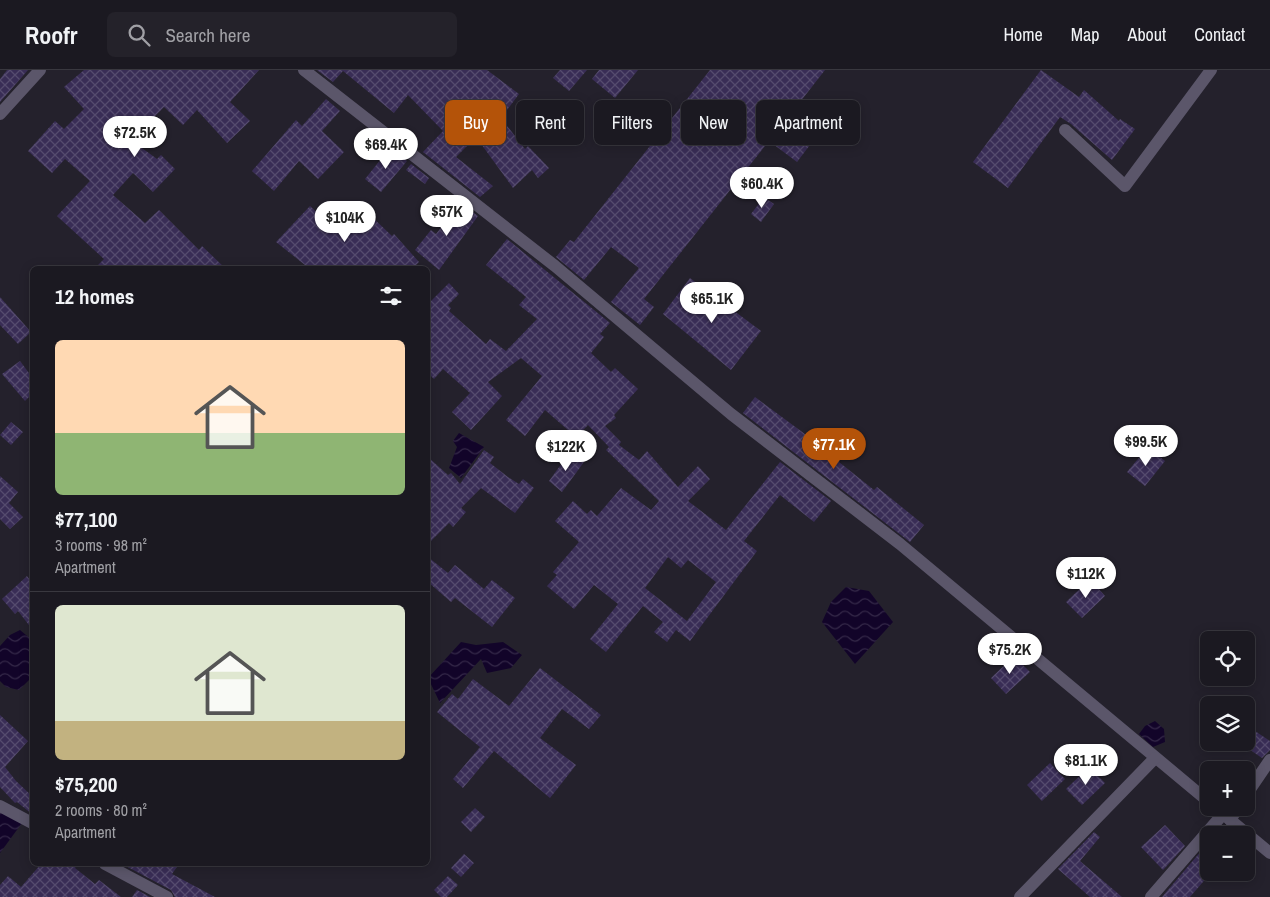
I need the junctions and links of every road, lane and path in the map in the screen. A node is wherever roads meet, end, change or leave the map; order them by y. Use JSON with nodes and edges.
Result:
{"nodes":[{"id":1,"x":40,"y":70,"type":"edge"},
{"id":2,"x":304,"y":70,"type":"edge"},
{"id":3,"x":1211,"y":70,"type":"edge"},
{"id":4,"x":0,"y":114,"type":"edge"},
{"id":5,"x":1065,"y":130,"type":"dead end"},
{"id":6,"x":1155,"y":758,"type":"junction"},
{"id":7,"x":1270,"y":760,"type":"edge"},
{"id":8,"x":1255,"y":782,"type":"edge"},
{"id":9,"x":1200,"y":795,"type":"edge"},
{"id":10,"x":0,"y":806,"type":"edge"},
{"id":11,"x":1220,"y":816,"type":"edge"},
{"id":12,"x":1224,"y":816,"type":"edge"},
{"id":13,"x":30,"y":822,"type":"edge"},
{"id":14,"x":1270,"y":853,"type":"edge"},
{"id":15,"x":108,"y":866,"type":"edge"},
{"id":16,"x":148,"y":893,"type":"edge"},
{"id":17,"x":167,"y":897,"type":"edge"},
{"id":18,"x":1020,"y":897,"type":"edge"},
{"id":19,"x":1151,"y":897,"type":"edge"}],
"edges":[{"from":1,"to":4,"type":"street"},
{"from":2,"to":6,"type":"street"},
{"from":3,"to":5,"type":"street"},
{"from":6,"to":9,"type":"street"},
{"from":6,"to":18,"type":"street"},
{"from":7,"to":8,"type":"street"},
{"from":10,"to":13,"type":"street"},
{"from":11,"to":19,"type":"street"},
{"from":12,"to":14,"type":"street"},
{"from":15,"to":16,"type":"street"},
{"from":16,"to":17,"type":"street"}]}
